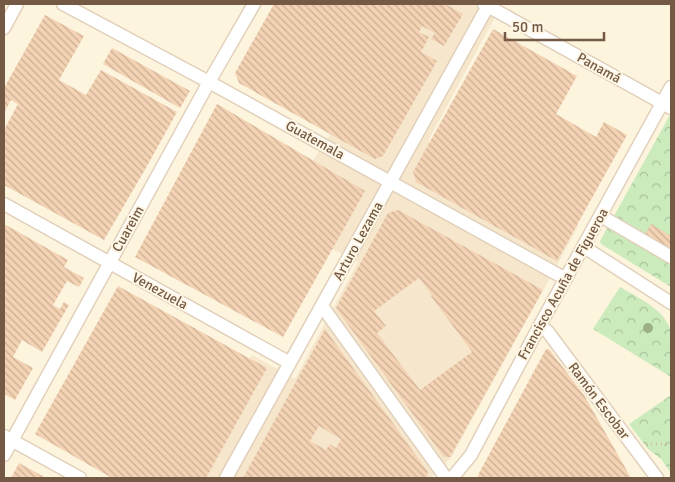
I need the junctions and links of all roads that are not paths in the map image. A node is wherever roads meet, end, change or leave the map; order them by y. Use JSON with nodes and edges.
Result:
{"nodes":[{"id":1,"x":17,"y":4,"type":"edge"},
{"id":2,"x":63,"y":4,"type":"edge"},
{"id":3,"x":254,"y":4,"type":"edge"},
{"id":4,"x":487,"y":4,"type":"edge"},
{"id":5,"x":4,"y":28,"type":"edge"},
{"id":6,"x":209,"y":82,"type":"junction"},
{"id":7,"x":671,"y":87,"type":"edge"},
{"id":8,"x":666,"y":106,"type":"edge"},
{"id":9,"x":391,"y":182,"type":"junction"},
{"id":10,"x":4,"y":204,"type":"edge"},
{"id":11,"x":601,"y":216,"type":"junction"},
{"id":12,"x":584,"y":247,"type":"junction"},
{"id":13,"x":671,"y":257,"type":"edge"},
{"id":14,"x":110,"y":263,"type":"junction"},
{"id":15,"x":566,"y":280,"type":"junction"},
{"id":16,"x":671,"y":302,"type":"edge"},
{"id":17,"x":322,"y":306,"type":"junction"},
{"id":18,"x":540,"y":325,"type":"junction"},
{"id":19,"x":290,"y":363,"type":"junction"},
{"id":20,"x":8,"y":438,"type":"edge"},
{"id":21,"x":4,"y":455,"type":"edge"},
{"id":22,"x":80,"y":478,"type":"edge"},
{"id":23,"x":226,"y":478,"type":"edge"},
{"id":24,"x":446,"y":478,"type":"edge"},
{"id":25,"x":452,"y":478,"type":"edge"},
{"id":26,"x":657,"y":478,"type":"edge"}],
"edges":[{"from":1,"to":5,"type":"street"},
{"from":2,"to":6,"type":"street","name":"Guatemala"},
{"from":3,"to":6,"type":"street","name":"Cuareim"},
{"from":4,"to":8,"type":"street","name":"Panamá"},
{"from":4,"to":9,"type":"street","name":"Arturo Lezama"},
{"from":6,"to":9,"type":"street","name":"Guatemala"},
{"from":6,"to":14,"type":"street","name":"Cuareim"},
{"from":7,"to":8,"type":"street","name":"Francisco Acuña de Figueroa"},
{"from":8,"to":11,"type":"street","name":"Francisco Acuña de Figueroa"},
{"from":9,"to":15,"type":"street","name":"Guatemala"},
{"from":9,"to":17,"type":"street","name":"Arturo Lezama"},
{"from":10,"to":14,"type":"street","name":"Venezuela"},
{"from":11,"to":12,"type":"street","name":"Francisco Acuña de Figueroa"},
{"from":11,"to":13,"type":"street"},
{"from":12,"to":15,"type":"street","name":"Francisco Acuña de Figueroa"},
{"from":12,"to":16,"type":"street"},
{"from":14,"to":19,"type":"street","name":"Venezuela"},
{"from":14,"to":20,"type":"street","name":"Cuareim"},
{"from":15,"to":18,"type":"street","name":"Francisco Acuña de Figueroa"},
{"from":17,"to":19,"type":"street","name":"Arturo Lezama"},
{"from":17,"to":24,"type":"street"},
{"from":18,"to":25,"type":"street","name":"Francisco Acuña de Figueroa"},
{"from":18,"to":26,"type":"street","name":"Ramón Escobar"},
{"from":19,"to":23,"type":"street","name":"Arturo Lezama"},
{"from":20,"to":21,"type":"street","name":"Cuareim"},
{"from":20,"to":22,"type":"street"}]}
